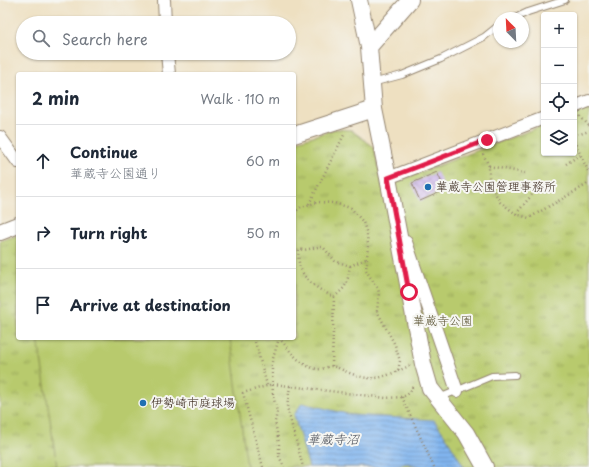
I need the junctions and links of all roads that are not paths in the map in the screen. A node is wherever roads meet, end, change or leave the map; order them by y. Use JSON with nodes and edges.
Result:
{"nodes":[{"id":1,"x":164,"y":0,"type":"edge"},
{"id":2,"x":359,"y":0,"type":"edge"},
{"id":3,"x":410,"y":0,"type":"edge"},
{"id":4,"x":565,"y":0,"type":"edge"},
{"id":5,"x":528,"y":12,"type":"edge"},
{"id":6,"x":165,"y":16,"type":"edge"},
{"id":7,"x":493,"y":30,"type":"edge"},
{"id":8,"x":369,"y":46,"type":"junction"},
{"id":9,"x":168,"y":60,"type":"edge"},
{"id":10,"x":169,"y":72,"type":"edge"},
{"id":11,"x":372,"y":84,"type":"junction"},
{"id":12,"x":589,"y":101,"type":"edge"},
{"id":13,"x":374,"y":109,"type":"junction"},
{"id":14,"x":577,"y":109,"type":"edge"},
{"id":15,"x":541,"y":119,"type":"edge"},
{"id":16,"x":296,"y":134,"type":"edge"},
{"id":17,"x":0,"y":137,"type":"edge"},
{"id":18,"x":16,"y":159,"type":"edge"},
{"id":19,"x":388,"y":178,"type":"junction"},
{"id":20,"x":393,"y":205,"type":"junction"},
{"id":21,"x":16,"y":226,"type":"edge"},
{"id":22,"x":0,"y":232,"type":"edge"},
{"id":23,"x":515,"y":375,"type":"dead end"},
{"id":24,"x":457,"y":391,"type":"junction"},
{"id":25,"x":438,"y":399,"type":"junction"},
{"id":26,"x":485,"y":467,"type":"edge"}],
"edges":[{"from":1,"to":6,"type":"street"},
{"from":2,"to":8,"type":"street"},
{"from":3,"to":8,"type":"street"},
{"from":4,"to":5,"type":"lane"},
{"from":7,"to":11,"type":"lane"},
{"from":8,"to":11,"type":"street"},
{"from":9,"to":10,"type":"street"},
{"from":11,"to":13,"type":"street"},
{"from":12,"to":14,"type":"street"},
{"from":13,"to":16,"type":"street"},
{"from":13,"to":19,"type":"street"},
{"from":15,"to":19,"type":"street"},
{"from":17,"to":18,"type":"street"},
{"from":19,"to":20,"type":"street"},
{"from":20,"to":24,"type":"street"},
{"from":20,"to":25,"type":"street"},
{"from":21,"to":22,"type":"street"},
{"from":23,"to":24,"type":"lane"},
{"from":24,"to":25,"type":"lane"},
{"from":25,"to":26,"type":"street"}]}
